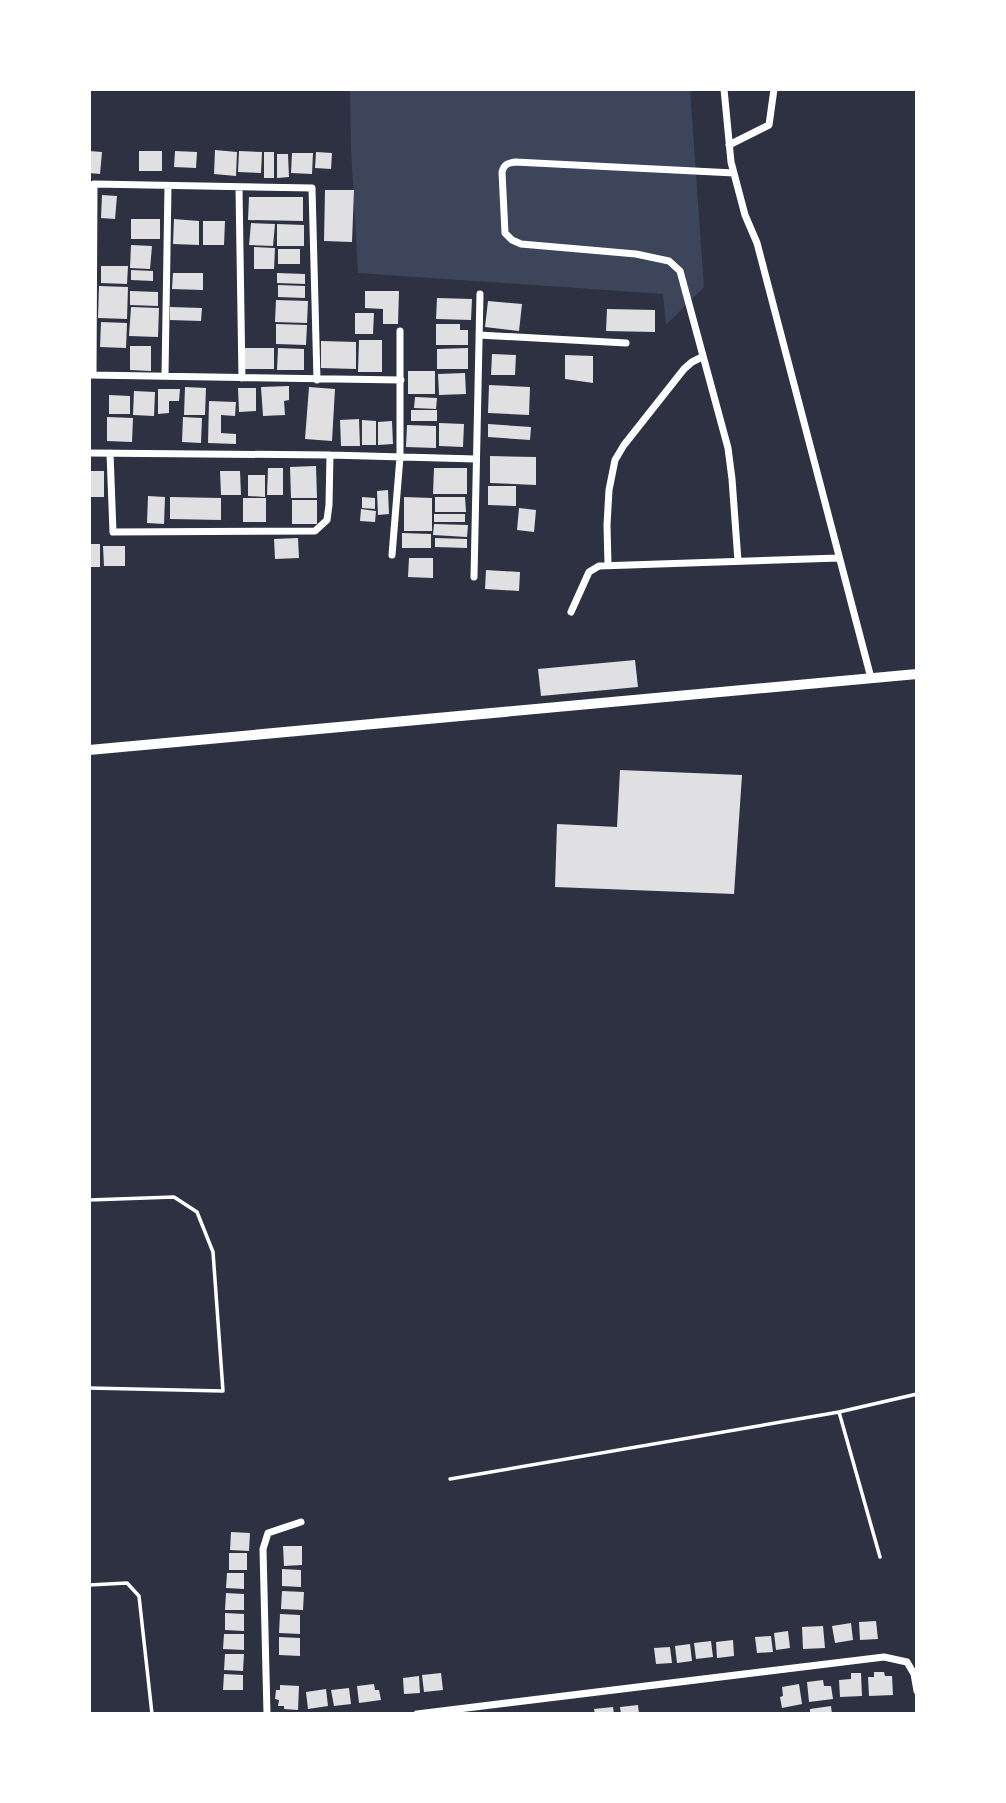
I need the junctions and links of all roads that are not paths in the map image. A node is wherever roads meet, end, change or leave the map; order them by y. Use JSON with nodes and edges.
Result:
{"nodes":[{"id":1,"x":724,"y":89,"type":"edge"},
{"id":2,"x":774,"y":89,"type":"edge"},
{"id":3,"x":729,"y":145,"type":"junction"},
{"id":4,"x":733,"y":173,"type":"junction"},
{"id":5,"x":167,"y":186,"type":"junction"},
{"id":6,"x":239,"y":188,"type":"junction"},
{"id":7,"x":480,"y":294,"type":"dead end"},
{"id":8,"x":400,"y":331,"type":"dead end"},
{"id":9,"x":479,"y":335,"type":"junction"},
{"id":10,"x":626,"y":344,"type":"dead end"},
{"id":11,"x":702,"y":357,"type":"junction"},
{"id":12,"x":91,"y":375,"type":"edge"},
{"id":13,"x":165,"y":376,"type":"junction"},
{"id":14,"x":242,"y":378,"type":"junction"},
{"id":15,"x":317,"y":380,"type":"junction"},
{"id":16,"x":401,"y":380,"type":"junction"},
{"id":17,"x":89,"y":453,"type":"edge"},
{"id":18,"x":110,"y":453,"type":"junction"},
{"id":19,"x":331,"y":455,"type":"junction"},
{"id":20,"x":400,"y":457,"type":"junction"},
{"id":21,"x":476,"y":459,"type":"junction"},
{"id":22,"x":392,"y":555,"type":"dead end"},
{"id":23,"x":839,"y":558,"type":"junction"},
{"id":24,"x":738,"y":561,"type":"junction"},
{"id":25,"x":608,"y":565,"type":"junction"},
{"id":26,"x":474,"y":577,"type":"dead end"},
{"id":27,"x":570,"y":612,"type":"dead end"},
{"id":28,"x":917,"y":674,"type":"edge"},
{"id":29,"x":872,"y":678,"type":"junction"},
{"id":30,"x":89,"y":750,"type":"edge"},
{"id":31,"x":89,"y":1200,"type":"edge"},
{"id":32,"x":89,"y":1388,"type":"edge"},
{"id":33,"x":917,"y":1394,"type":"edge"},
{"id":34,"x":839,"y":1412,"type":"junction"},
{"id":35,"x":450,"y":1479,"type":"dead end"},
{"id":36,"x":301,"y":1522,"type":"dead end"},
{"id":37,"x":880,"y":1557,"type":"dead end"},
{"id":38,"x":89,"y":1586,"type":"edge"},
{"id":39,"x":917,"y":1692,"type":"edge"},
{"id":40,"x":152,"y":1714,"type":"edge"},
{"id":41,"x":267,"y":1714,"type":"edge"},
{"id":42,"x":417,"y":1714,"type":"edge"}],
"edges":[{"from":1,"to":3,"type":"street"},
{"from":2,"to":3,"type":"street"},
{"from":3,"to":4,"type":"street"},
{"from":4,"to":11,"type":"street"},
{"from":4,"to":23,"type":"street"},
{"from":5,"to":6,"type":"street"},
{"from":5,"to":12,"type":"street"},
{"from":5,"to":13,"type":"street"},
{"from":6,"to":14,"type":"street"},
{"from":6,"to":15,"type":"street"},
{"from":7,"to":9,"type":"street"},
{"from":8,"to":16,"type":"street"},
{"from":9,"to":10,"type":"street"},
{"from":9,"to":21,"type":"street"},
{"from":11,"to":24,"type":"street"},
{"from":11,"to":25,"type":"street"},
{"from":12,"to":13,"type":"street"},
{"from":13,"to":14,"type":"street"},
{"from":14,"to":15,"type":"street"},
{"from":15,"to":16,"type":"street"},
{"from":16,"to":20,"type":"street"},
{"from":17,"to":18,"type":"street"},
{"from":18,"to":19,"type":"street"},
{"from":18,"to":19,"type":"street"},
{"from":19,"to":20,"type":"street"},
{"from":20,"to":21,"type":"street"},
{"from":20,"to":22,"type":"street"},
{"from":21,"to":26,"type":"street"},
{"from":23,"to":24,"type":"street"},
{"from":23,"to":29,"type":"street"},
{"from":24,"to":25,"type":"street"},
{"from":25,"to":27,"type":"street"},
{"from":28,"to":29,"type":"main road"},
{"from":29,"to":30,"type":"main road"},
{"from":31,"to":32,"type":"lane"},
{"from":33,"to":34,"type":"lane"},
{"from":34,"to":35,"type":"lane"},
{"from":34,"to":37,"type":"lane"},
{"from":36,"to":41,"type":"street"},
{"from":38,"to":40,"type":"lane"},
{"from":39,"to":42,"type":"street"}]}
